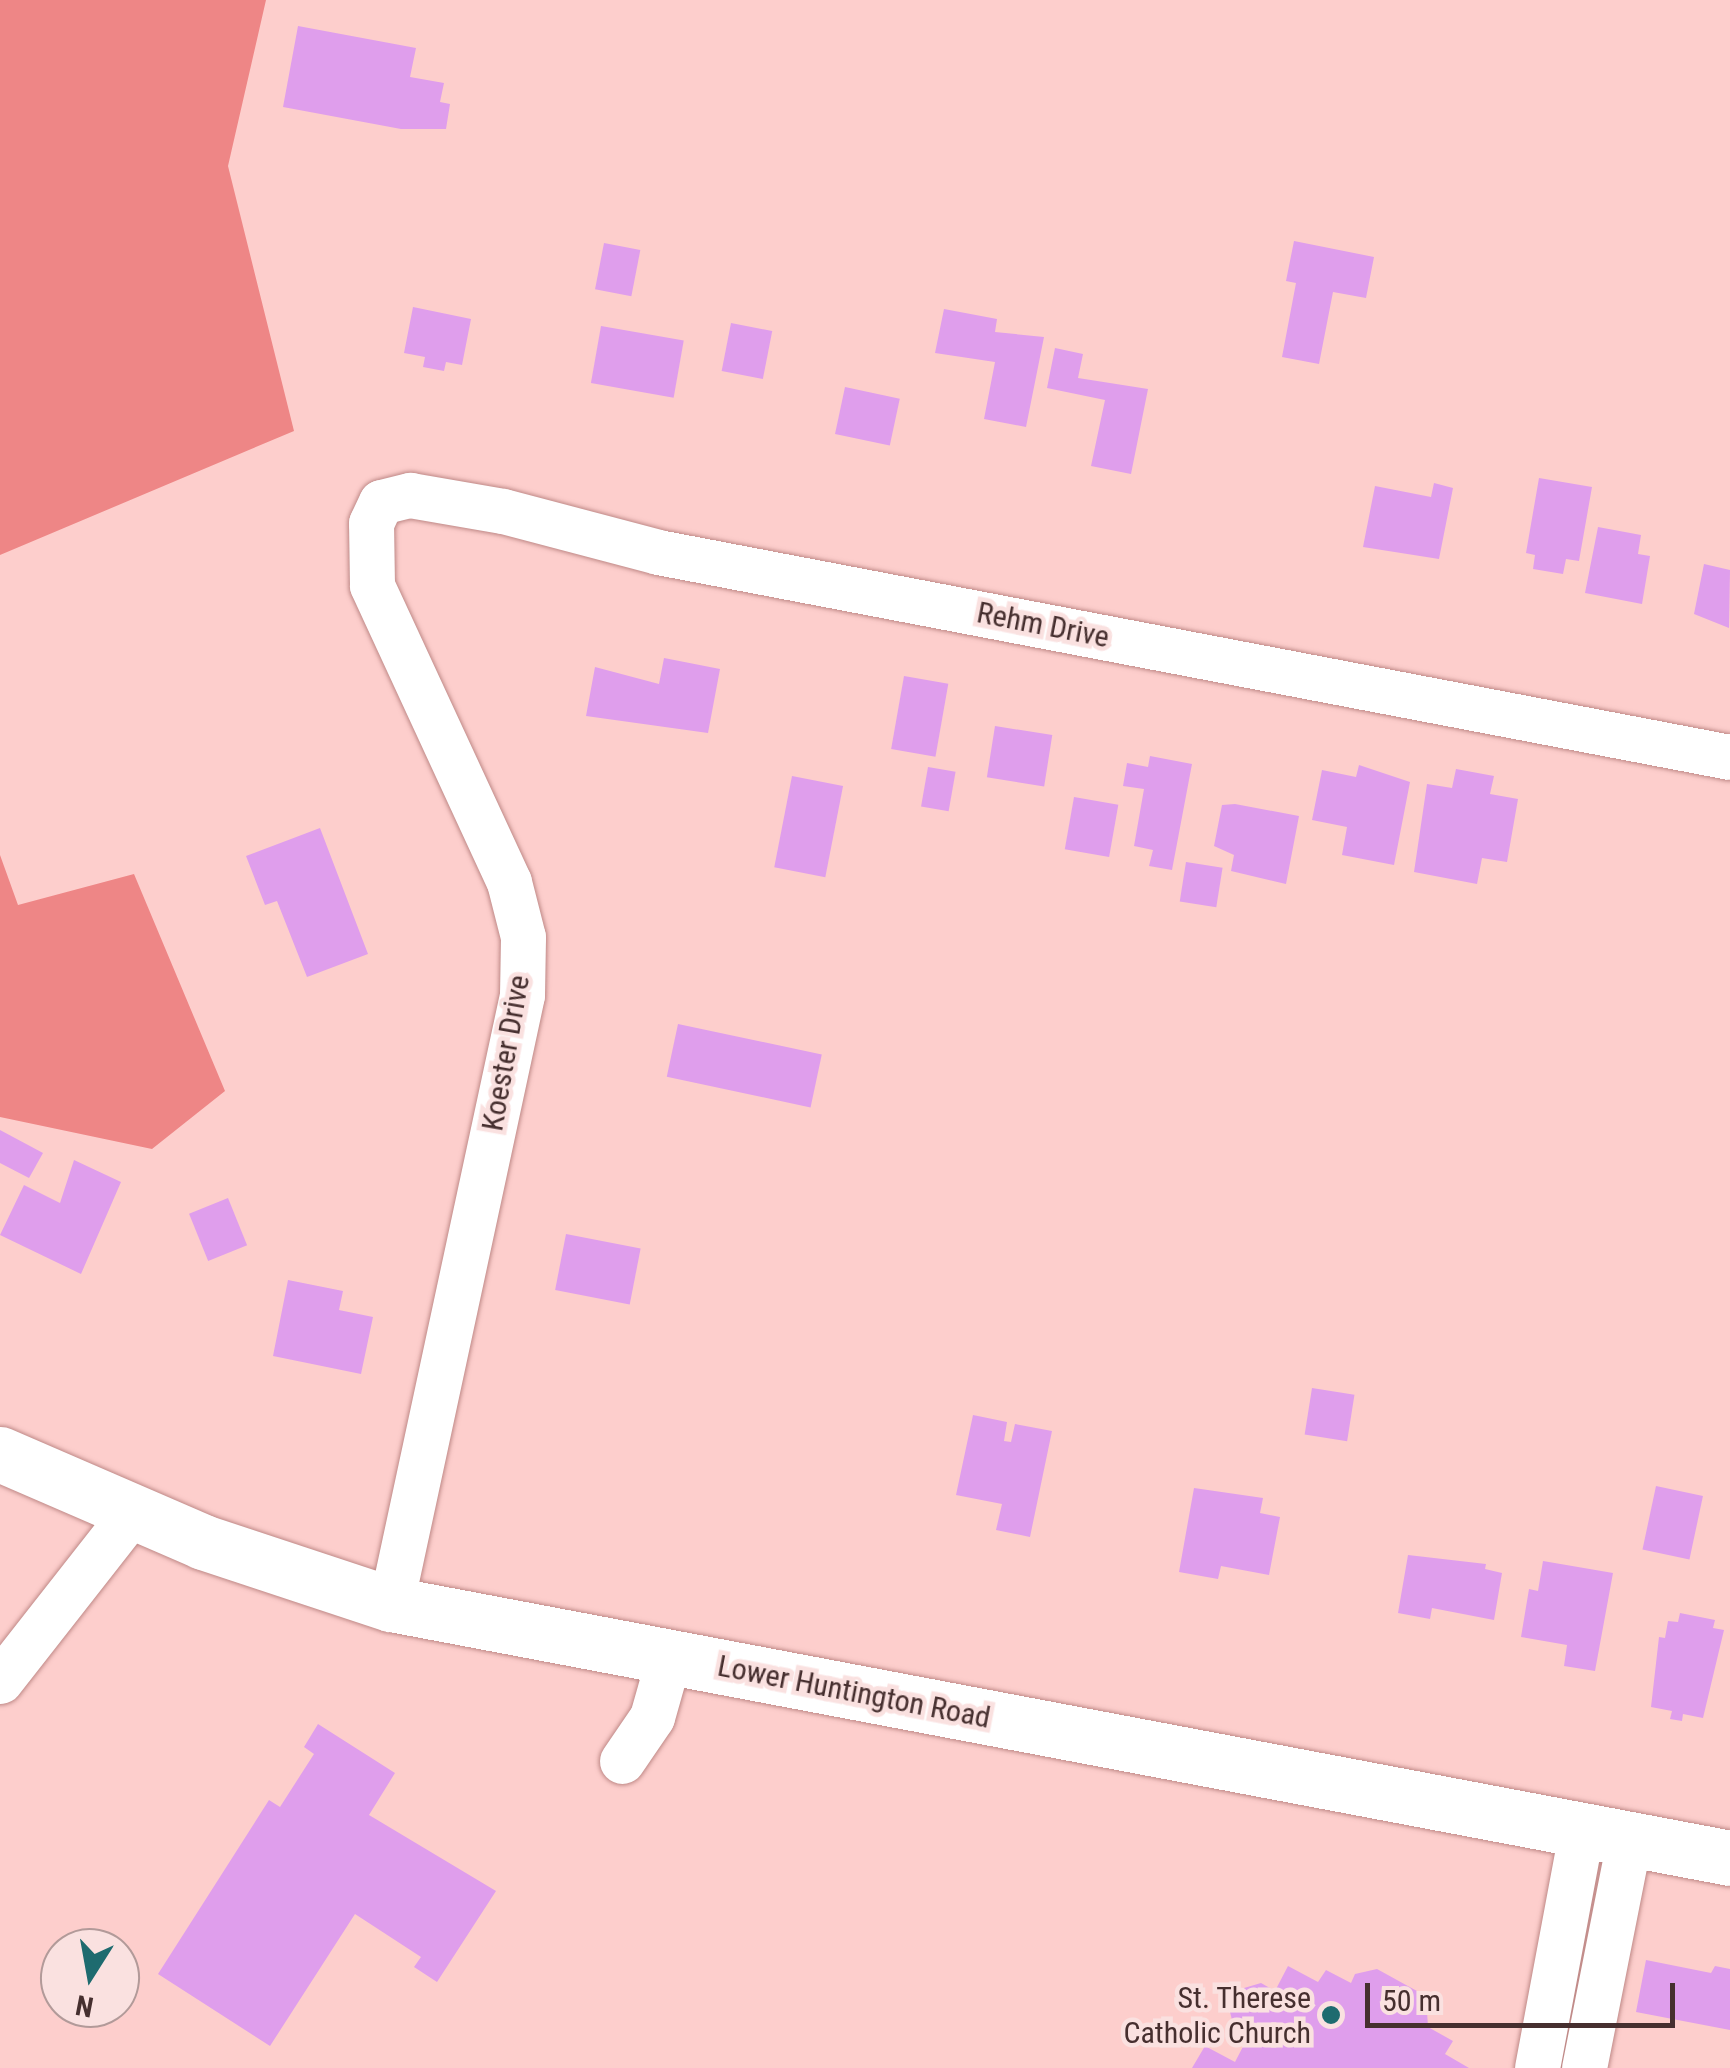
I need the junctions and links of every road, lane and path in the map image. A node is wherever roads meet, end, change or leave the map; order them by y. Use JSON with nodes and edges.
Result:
{"nodes":[{"id":1,"x":371,"y":523,"type":"joint"},
{"id":2,"x":1730,"y":756,"type":"edge"},
{"id":3,"x":0,"y":1454,"type":"edge"},
{"id":4,"x":131,"y":1514,"type":"junction"},
{"id":5,"x":391,"y":1604,"type":"junction"},
{"id":6,"x":668,"y":1657,"type":"junction"},
{"id":7,"x":0,"y":1681,"type":"edge"},
{"id":8,"x":622,"y":1762,"type":"dead end"},
{"id":9,"x":1605,"y":1836,"type":"junction"},
{"id":10,"x":1730,"y":1858,"type":"edge"},
{"id":11,"x":1538,"y":2068,"type":"edge"},
{"id":12,"x":1584,"y":2068,"type":"edge"}],
"edges":[{"from":1,"to":2,"type":"street","name":"Rehm Drive"},
{"from":1,"to":5,"type":"street","name":"Koester Drive"},
{"from":3,"to":4,"type":"main road","name":"Lower Huntington Road"},
{"from":4,"to":5,"type":"main road","name":"Lower Huntington Road"},
{"from":4,"to":7,"type":"street"},
{"from":5,"to":6,"type":"main road","name":"Lower Huntington Road"},
{"from":6,"to":8,"type":"street"},
{"from":6,"to":9,"type":"main road","name":"Lower Huntington Road"},
{"from":9,"to":10,"type":"main road","name":"Lower Huntington Road"},
{"from":9,"to":11,"type":"street"},
{"from":9,"to":12,"type":"street"}]}
